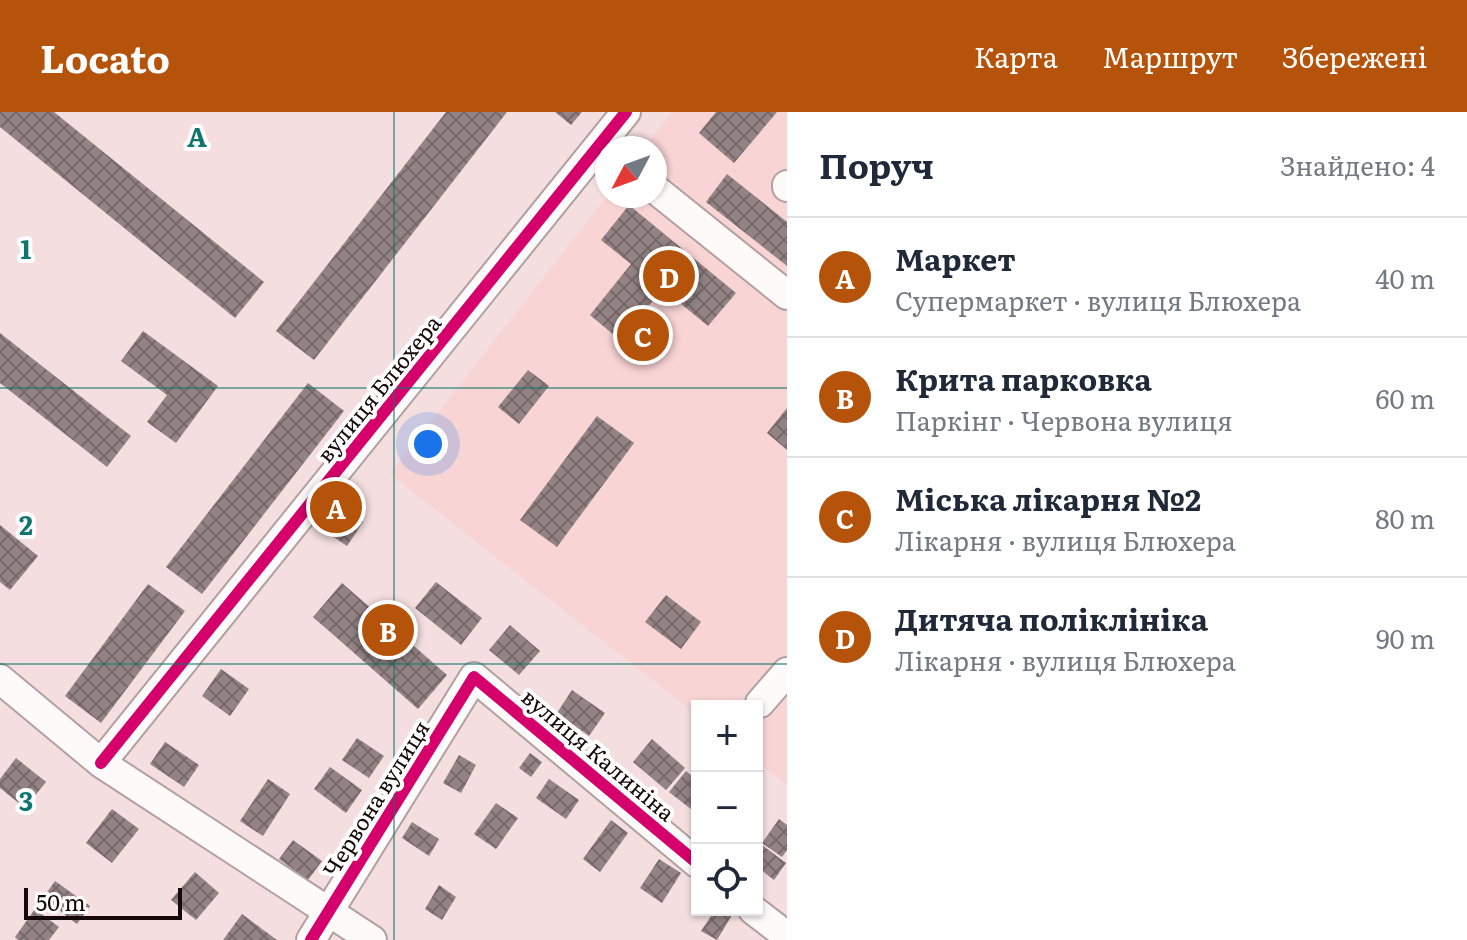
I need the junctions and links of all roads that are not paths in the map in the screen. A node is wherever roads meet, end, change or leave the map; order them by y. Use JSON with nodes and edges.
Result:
{"nodes":[{"id":1,"x":626,"y":112,"type":"edge"},
{"id":2,"x":611,"y":136,"type":"edge"},
{"id":3,"x":595,"y":159,"type":"edge"},
{"id":4,"x":667,"y":199,"type":"edge"},
{"id":5,"x":787,"y":295,"type":"edge"},
{"id":6,"x":787,"y":672,"type":"edge"},
{"id":7,"x":474,"y":677,"type":"joint"},
{"id":8,"x":0,"y":679,"type":"edge"},
{"id":9,"x":763,"y":700,"type":"edge"},
{"id":10,"x":101,"y":763,"type":"junction"},
{"id":11,"x":691,"y":858,"type":"edge"},
{"id":12,"x":327,"y":912,"type":"junction"},
{"id":13,"x":756,"y":923,"type":"edge"},
{"id":14,"x":787,"y":936,"type":"edge"},
{"id":15,"x":311,"y":940,"type":"edge"},
{"id":16,"x":372,"y":940,"type":"edge"}],
"edges":[{"from":1,"to":2,"type":"street","name":"вулиця Блюхера"},
{"from":3,"to":10,"type":"street","name":"вулиця Блюхера"},
{"from":4,"to":5,"type":"street"},
{"from":6,"to":9,"type":"street"},
{"from":7,"to":11,"type":"street","name":"вулиця Калиніна"},
{"from":7,"to":12,"type":"street","name":"Червона вулиця"},
{"from":8,"to":10,"type":"street"},
{"from":10,"to":12,"type":"street"},
{"from":12,"to":15,"type":"street","name":"Червона вулиця"},
{"from":12,"to":16,"type":"street"},
{"from":13,"to":14,"type":"street"}]}
